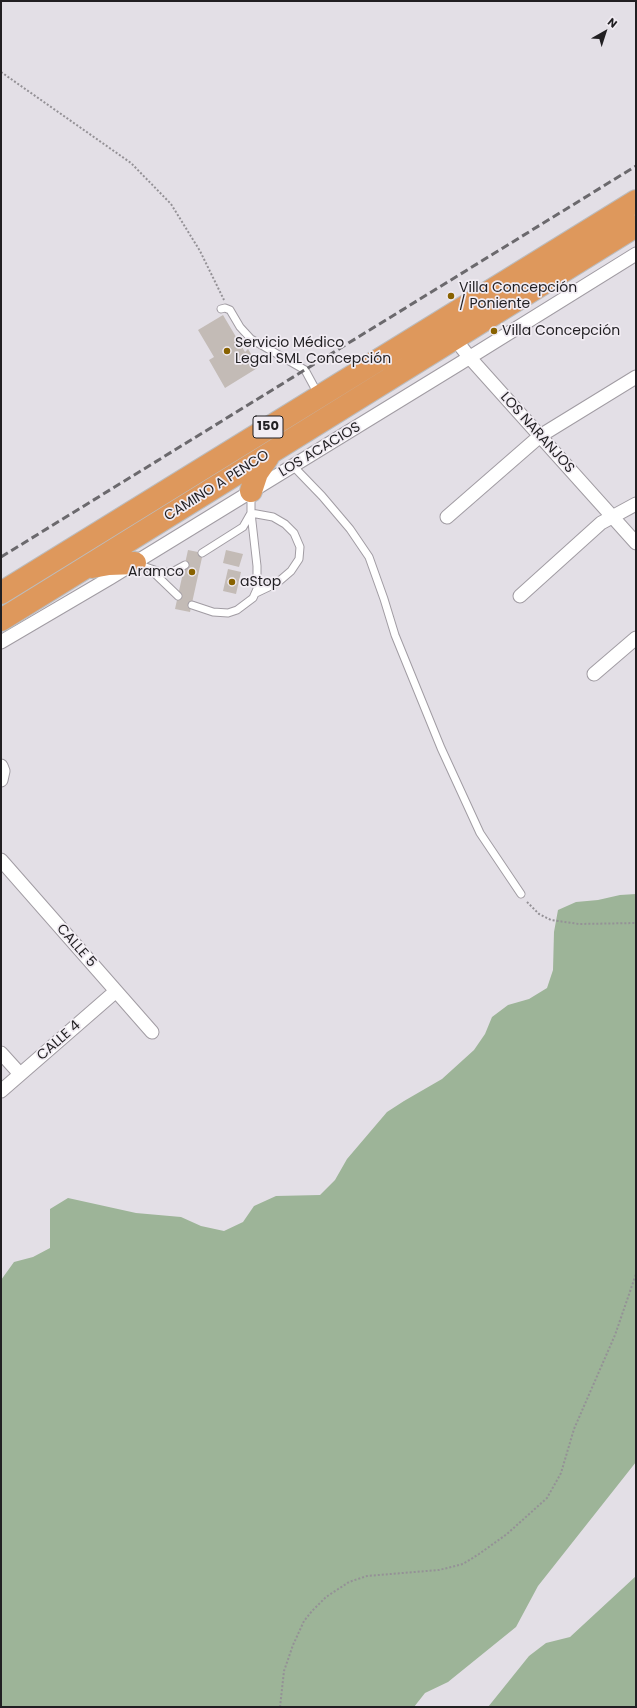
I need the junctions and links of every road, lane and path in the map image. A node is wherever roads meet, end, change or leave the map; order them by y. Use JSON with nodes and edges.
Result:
{"nodes":[{"id":1,"x":1,"y":72,"type":"edge"},
{"id":2,"x":636,"y":201,"type":"edge"},
{"id":3,"x":631,"y":235,"type":"edge"},
{"id":4,"x":636,"y":254,"type":"edge"},
{"id":5,"x":225,"y":308,"type":"joint"},
{"id":6,"x":442,"y":321,"type":"junction"},
{"id":7,"x":455,"y":339,"type":"junction"},
{"id":8,"x":470,"y":358,"type":"junction"},
{"id":9,"x":636,"y":377,"type":"edge"},
{"id":10,"x":319,"y":396,"type":"junction"},
{"id":11,"x":540,"y":436,"type":"junction"},
{"id":12,"x":273,"y":452,"type":"junction"},
{"id":13,"x":293,"y":466,"type":"junction"},
{"id":14,"x":251,"y":491,"type":"junction"},
{"id":15,"x":636,"y":504,"type":"edge"},
{"id":16,"x":251,"y":513,"type":"junction"},
{"id":17,"x":612,"y":516,"type":"junction"},
{"id":18,"x":447,"y":517,"type":"dead end"},
{"id":19,"x":636,"y":543,"type":"edge"},
{"id":20,"x":202,"y":553,"type":"dead end"},
{"id":21,"x":184,"y":565,"type":"dead end"},
{"id":22,"x":142,"y":566,"type":"junction"},
{"id":23,"x":84,"y":568,"type":"junction"},
{"id":24,"x":1,"y":593,"type":"edge"},
{"id":25,"x":256,"y":593,"type":"junction"},
{"id":26,"x":178,"y":596,"type":"dead end"},
{"id":27,"x":520,"y":596,"type":"dead end"},
{"id":28,"x":192,"y":605,"type":"dead end"},
{"id":29,"x":1,"y":620,"type":"edge"},
{"id":30,"x":636,"y":638,"type":"edge"},
{"id":31,"x":1,"y":642,"type":"edge"},
{"id":32,"x":594,"y":674,"type":"dead end"},
{"id":33,"x":1,"y":766,"type":"edge"},
{"id":34,"x":1,"y":780,"type":"edge"},
{"id":35,"x":1,"y":860,"type":"edge"},
{"id":36,"x":521,"y":894,"type":"joint"},
{"id":37,"x":636,"y":923,"type":"edge"},
{"id":38,"x":116,"y":991,"type":"junction"},
{"id":39,"x":152,"y":1032,"type":"dead end"},
{"id":40,"x":1,"y":1053,"type":"edge"},
{"id":41,"x":20,"y":1074,"type":"junction"},
{"id":42,"x":1,"y":1090,"type":"edge"},
{"id":43,"x":636,"y":1274,"type":"edge"},
{"id":44,"x":280,"y":1707,"type":"edge"}],
"edges":[{"from":1,"to":5,"type":"path"},
{"from":2,"to":6,"type":"highway","name":"CAMINO A PENCO","number":"150"},
{"from":3,"to":7,"type":"highway","name":"CAMINO A PENCO","number":"150"},
{"from":4,"to":8,"type":"street","name":"LOS ACACIOS"},
{"from":5,"to":10,"type":"lane"},
{"from":6,"to":7,"type":"street","name":"LOS NARANJOS"},
{"from":6,"to":10,"type":"highway","name":"CAMINO A PENCO","number":"150"},
{"from":7,"to":8,"type":"street","name":"LOS NARANJOS"},
{"from":7,"to":12,"type":"highway","name":"CAMINO A PENCO","number":"150"},
{"from":8,"to":11,"type":"street","name":"LOS NARANJOS"},
{"from":8,"to":13,"type":"street","name":"LOS ACACIOS"},
{"from":9,"to":11,"type":"street"},
{"from":10,"to":24,"type":"highway","name":"CAMINO A PENCO","number":"150"},
{"from":11,"to":17,"type":"street","name":"LOS NARANJOS"},
{"from":11,"to":18,"type":"street"},
{"from":12,"to":14,"type":"highway"},
{"from":12,"to":23,"type":"highway","name":"CAMINO A PENCO","number":"150"},
{"from":13,"to":14,"type":"street","name":"LOS ACACIOS"},
{"from":13,"to":36,"type":"lane"},
{"from":14,"to":16,"type":"lane"},
{"from":14,"to":22,"type":"street","name":"LOS ACACIOS"},
{"from":15,"to":17,"type":"street"},
{"from":16,"to":20,"type":"lane"},
{"from":16,"to":25,"type":"lane"},
{"from":16,"to":25,"type":"lane"},
{"from":17,"to":19,"type":"street","name":"LOS NARANJOS"},
{"from":17,"to":27,"type":"street"},
{"from":21,"to":22,"type":"lane"},
{"from":22,"to":23,"type":"highway"},
{"from":22,"to":26,"type":"lane"},
{"from":22,"to":31,"type":"street","name":"LOS ACACIOS"},
{"from":23,"to":29,"type":"highway","name":"CAMINO A PENCO","number":"150"},
{"from":25,"to":28,"type":"lane"},
{"from":30,"to":32,"type":"street"},
{"from":33,"to":34,"type":"street"},
{"from":35,"to":38,"type":"street","name":"CALLE 5"},
{"from":36,"to":37,"type":"path"},
{"from":38,"to":39,"type":"street","name":"CALLE 5"},
{"from":38,"to":41,"type":"street","name":"CALLE 4"},
{"from":40,"to":41,"type":"street"},
{"from":41,"to":42,"type":"street","name":"CALLE 4"},
{"from":43,"to":44,"type":"path"}]}
